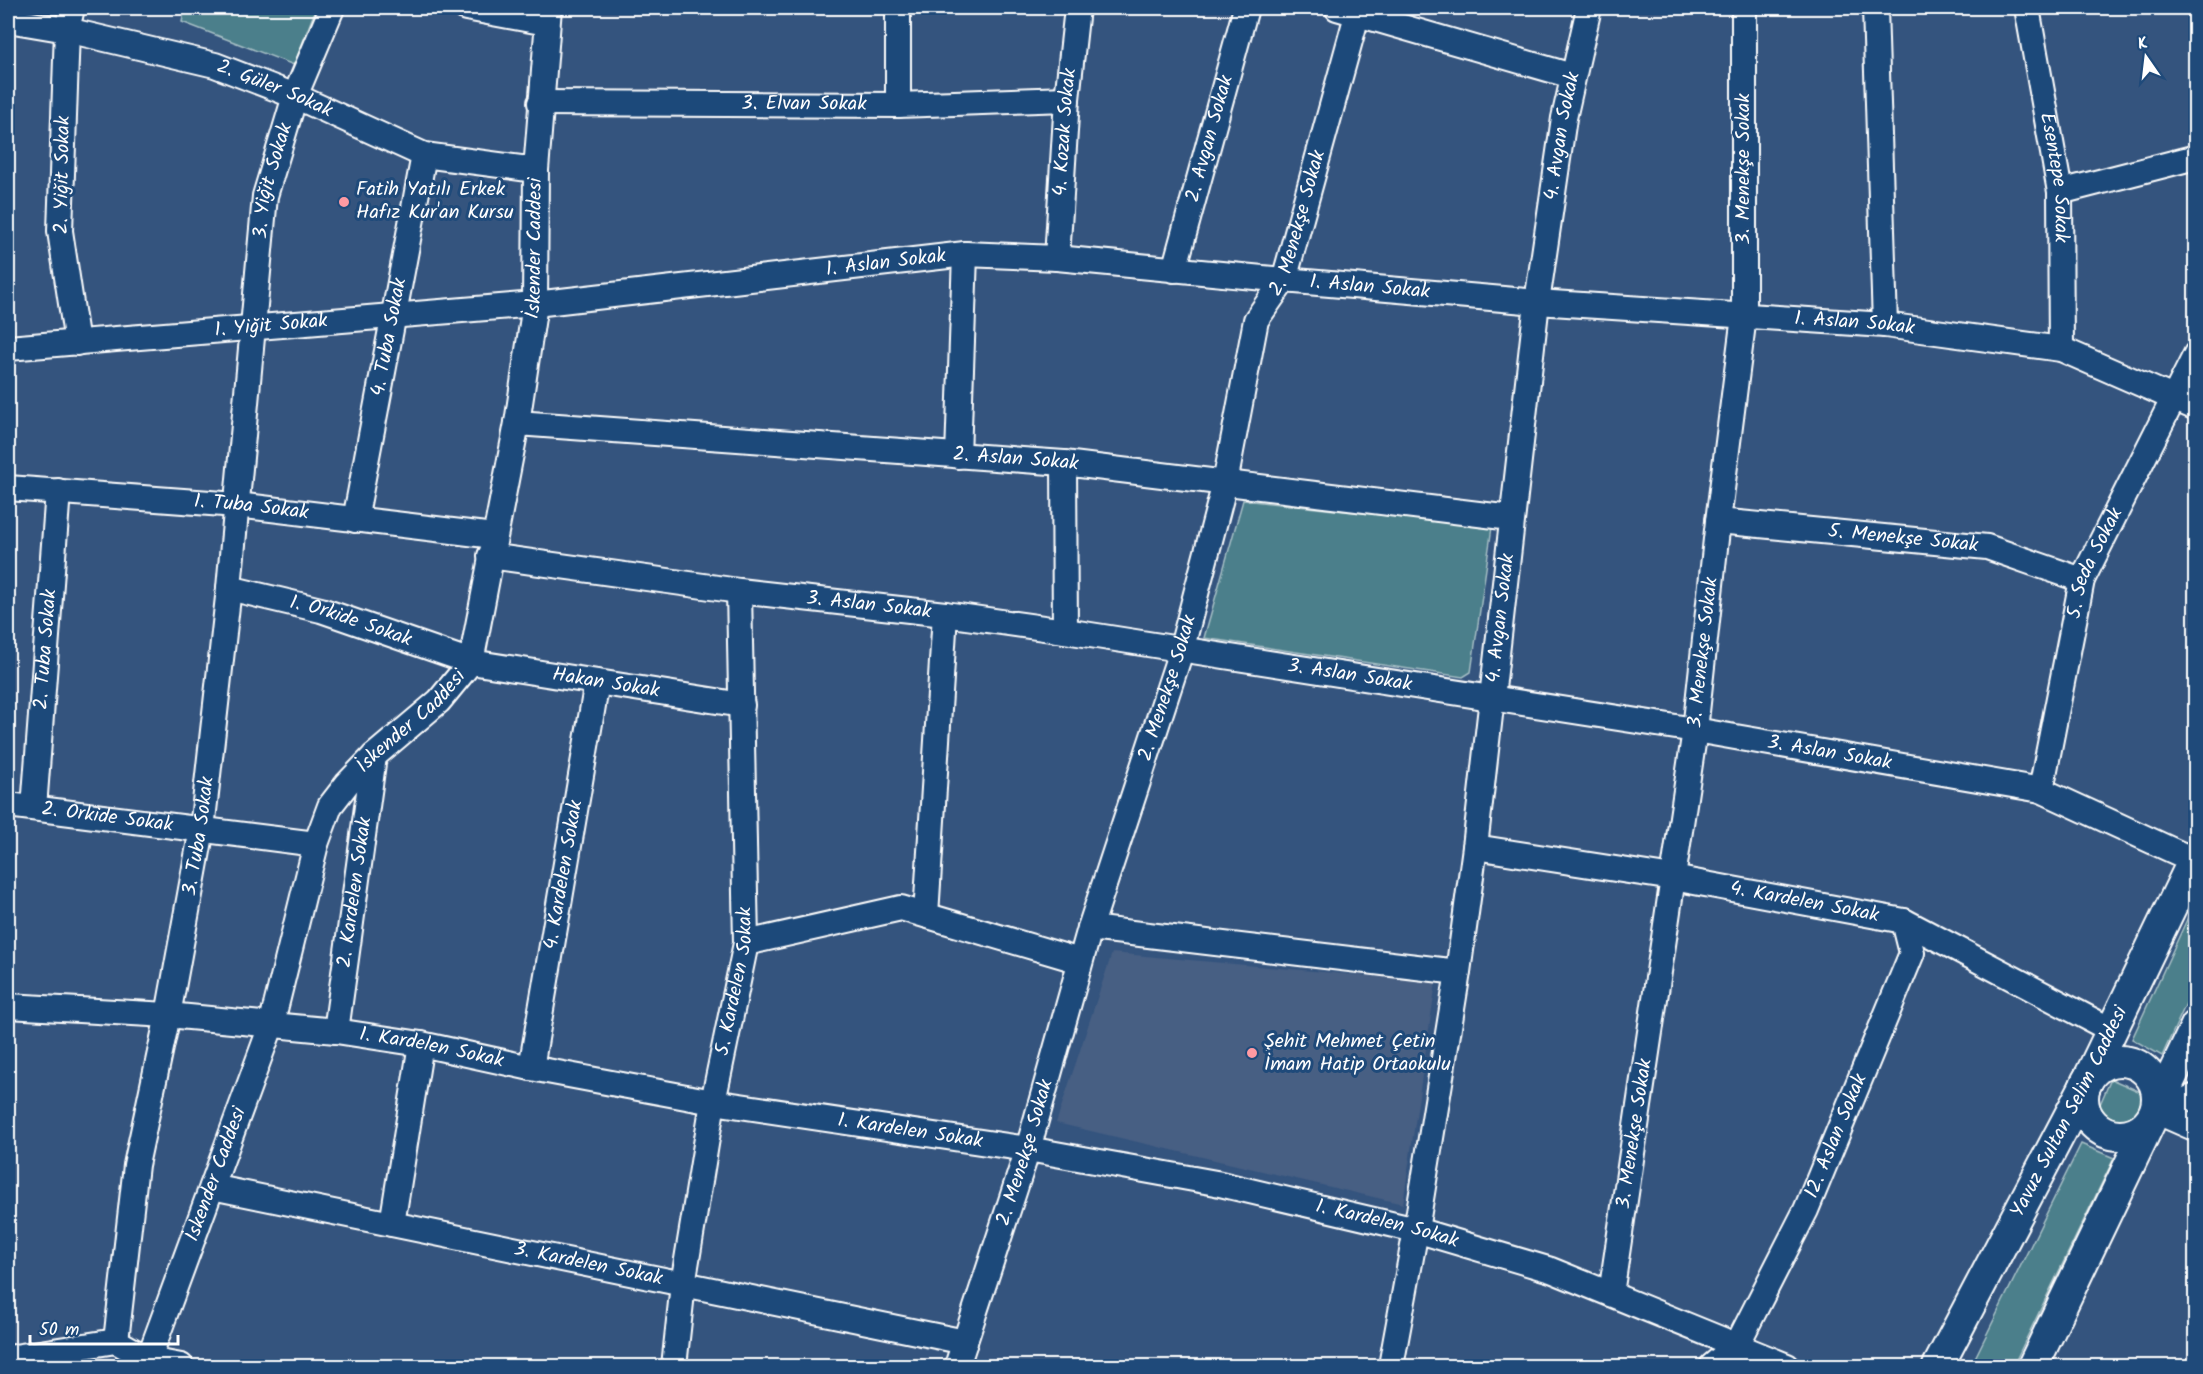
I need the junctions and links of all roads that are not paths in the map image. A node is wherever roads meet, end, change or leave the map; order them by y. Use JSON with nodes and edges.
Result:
{"nodes":[{"id":1,"x":332,"y":8,"type":"edge"},
{"id":2,"x":466,"y":8,"type":"edge"},
{"id":3,"x":898,"y":8,"type":"edge"},
{"id":4,"x":1077,"y":8,"type":"edge"},
{"id":5,"x":1246,"y":8,"type":"edge"},
{"id":6,"x":1588,"y":8,"type":"edge"},
{"id":7,"x":1744,"y":8,"type":"edge"},
{"id":8,"x":1875,"y":8,"type":"edge"},
{"id":9,"x":2027,"y":8,"type":"edge"},
{"id":10,"x":1351,"y":10,"type":"edge"},
{"id":11,"x":548,"y":15,"type":"edge"},
{"id":12,"x":70,"y":19,"type":"edge"},
{"id":13,"x":8,"y":20,"type":"edge"},
{"id":14,"x":1572,"y":76,"type":"junction"},
{"id":15,"x":294,"y":96,"type":"junction"},
{"id":16,"x":1067,"y":99,"type":"junction"},
{"id":17,"x":540,"y":103,"type":"junction"},
{"id":18,"x":898,"y":105,"type":"junction"},
{"id":19,"x":424,"y":155,"type":"junction"},
{"id":20,"x":2196,"y":157,"type":"edge"},
{"id":21,"x":536,"y":170,"type":"junction"},
{"id":22,"x":2060,"y":192,"type":"junction"},
{"id":23,"x":965,"y":254,"type":"junction"},
{"id":24,"x":1057,"y":258,"type":"junction"},
{"id":25,"x":1174,"y":270,"type":"junction"},
{"id":26,"x":1284,"y":280,"type":"junction"},
{"id":27,"x":1537,"y":302,"type":"junction"},
{"id":28,"x":535,"y":304,"type":"junction"},
{"id":29,"x":393,"y":316,"type":"junction"},
{"id":30,"x":1744,"y":316,"type":"junction"},
{"id":31,"x":1885,"y":325,"type":"junction"},
{"id":32,"x":253,"y":328,"type":"junction"},
{"id":33,"x":76,"y":343,"type":"junction"},
{"id":34,"x":8,"y":348,"type":"edge"},
{"id":35,"x":2061,"y":349,"type":"junction"},
{"id":36,"x":2196,"y":354,"type":"edge"},
{"id":37,"x":2185,"y":403,"type":"edge"},
{"id":38,"x":517,"y":423,"type":"junction"},
{"id":39,"x":958,"y":456,"type":"junction"},
{"id":40,"x":1064,"y":463,"type":"junction"},
{"id":41,"x":1226,"y":483,"type":"junction"},
{"id":42,"x":8,"y":488,"type":"edge"},
{"id":43,"x":58,"y":491,"type":"junction"},
{"id":44,"x":237,"y":505,"type":"junction"},
{"id":45,"x":1511,"y":518,"type":"junction"},
{"id":46,"x":355,"y":520,"type":"junction"},
{"id":47,"x":1718,"y":521,"type":"junction"},
{"id":48,"x":492,"y":546,"type":"junction"},
{"id":49,"x":2082,"y":580,"type":"junction"},
{"id":50,"x":229,"y":588,"type":"junction"},
{"id":51,"x":739,"y":591,"type":"junction"},
{"id":52,"x":945,"y":614,"type":"junction"},
{"id":53,"x":1065,"y":631,"type":"junction"},
{"id":54,"x":1181,"y":651,"type":"junction"},
{"id":55,"x":471,"y":662,"type":"junction"},
{"id":56,"x":597,"y":682,"type":"junction"},
{"id":57,"x":1491,"y":698,"type":"junction"},
{"id":58,"x":742,"y":705,"type":"junction"},
{"id":59,"x":1695,"y":730,"type":"junction"},
{"id":60,"x":374,"y":756,"type":"junction"},
{"id":61,"x":2041,"y":790,"type":"junction"},
{"id":62,"x":8,"y":805,"type":"edge"},
{"id":63,"x":34,"y":808,"type":"junction"},
{"id":64,"x":202,"y":830,"type":"junction"},
{"id":65,"x":316,"y":844,"type":"junction"},
{"id":66,"x":1475,"y":848,"type":"junction"},
{"id":67,"x":2194,"y":857,"type":"edge"},
{"id":68,"x":1673,"y":878,"type":"junction"},
{"id":69,"x":926,"y":915,"type":"junction"},
{"id":70,"x":1904,"y":921,"type":"junction"},
{"id":71,"x":1090,"y":928,"type":"junction"},
{"id":72,"x":746,"y":943,"type":"junction"},
{"id":73,"x":1080,"y":960,"type":"junction"},
{"id":74,"x":1458,"y":972,"type":"junction"},
{"id":75,"x":8,"y":1006,"type":"edge"},
{"id":76,"x":168,"y":1015,"type":"junction"},
{"id":77,"x":271,"y":1026,"type":"junction"},
{"id":78,"x":2196,"y":1026,"type":"edge"},
{"id":79,"x":2111,"y":1030,"type":"junction"},
{"id":80,"x":336,"y":1031,"type":"junction"},
{"id":81,"x":421,"y":1044,"type":"junction"},
{"id":82,"x":531,"y":1068,"type":"junction"},
{"id":83,"x":2085,"y":1086,"type":"junction"},
{"id":84,"x":2196,"y":1096,"type":"edge"},
{"id":85,"x":713,"y":1102,"type":"junction"},
{"id":86,"x":2155,"y":1111,"type":"junction"},
{"id":87,"x":2196,"y":1129,"type":"edge"},
{"id":88,"x":1028,"y":1149,"type":"junction"},
{"id":89,"x":212,"y":1187,"type":"junction"},
{"id":90,"x":392,"y":1224,"type":"junction"},
{"id":91,"x":1416,"y":1230,"type":"junction"},
{"id":92,"x":683,"y":1284,"type":"junction"},
{"id":93,"x":1611,"y":1294,"type":"junction"},
{"id":94,"x":116,"y":1341,"type":"junction"},
{"id":95,"x":965,"y":1342,"type":"junction"},
{"id":96,"x":1737,"y":1345,"type":"junction"},
{"id":97,"x":8,"y":1358,"type":"edge"},
{"id":98,"x":147,"y":1363,"type":"edge"},
{"id":99,"x":181,"y":1366,"type":"edge"},
{"id":100,"x":674,"y":1366,"type":"edge"},
{"id":101,"x":957,"y":1366,"type":"edge"},
{"id":102,"x":1391,"y":1366,"type":"edge"},
{"id":103,"x":1712,"y":1366,"type":"edge"},
{"id":104,"x":1787,"y":1366,"type":"edge"},
{"id":105,"x":1938,"y":1366,"type":"edge"},
{"id":106,"x":2033,"y":1366,"type":"edge"}],
"edges":[{"from":1,"to":15,"type":"street","name":"3. Yiğit Sokak"},
{"from":2,"to":11,"type":"street"},
{"from":3,"to":18,"type":"street"},
{"from":4,"to":16,"type":"street","name":"4. Kozak Sokak"},
{"from":5,"to":25,"type":"street","name":"2. Avgan Sokak"},
{"from":6,"to":14,"type":"street","name":"4. Avgan Sokak"},
{"from":7,"to":30,"type":"street","name":"3. Menekşe Sokak"},
{"from":8,"to":31,"type":"street"},
{"from":9,"to":22,"type":"street","name":"Esentepe Sokak"},
{"from":10,"to":14,"type":"street"},
{"from":10,"to":26,"type":"street","name":"2. Menekşe Sokak"},
{"from":11,"to":17,"type":"street","name":"İskender Caddesi"},
{"from":12,"to":13,"type":"street","name":"2. Güler Sokak"},
{"from":12,"to":15,"type":"street","name":"2. Güler Sokak"},
{"from":12,"to":33,"type":"street","name":"2. Yiğit Sokak"},
{"from":14,"to":27,"type":"street","name":"4. Avgan Sokak"},
{"from":15,"to":19,"type":"street","name":"2. Güler Sokak"},
{"from":15,"to":32,"type":"street","name":"3. Yiğit Sokak"},
{"from":16,"to":18,"type":"street","name":"3. Elvan Sokak"},
{"from":16,"to":24,"type":"street","name":"4. Kozak Sokak"},
{"from":17,"to":18,"type":"street","name":"3. Elvan Sokak"},
{"from":17,"to":21,"type":"street","name":"İskender Caddesi"},
{"from":19,"to":21,"type":"street","name":"2. Güler Sokak"},
{"from":19,"to":29,"type":"street","name":"4. Tuba Sokak"},
{"from":20,"to":22,"type":"street"},
{"from":21,"to":28,"type":"street","name":"İskender Caddesi"},
{"from":22,"to":35,"type":"street","name":"Esentepe Sokak"},
{"from":23,"to":24,"type":"street","name":"1. Aslan Sokak"},
{"from":23,"to":28,"type":"street","name":"1. Aslan Sokak"},
{"from":23,"to":39,"type":"street"},
{"from":24,"to":25,"type":"street","name":"1. Aslan Sokak"},
{"from":25,"to":26,"type":"street","name":"1. Aslan Sokak"},
{"from":26,"to":27,"type":"street","name":"1. Aslan Sokak"},
{"from":26,"to":41,"type":"street","name":"2. Menekşe Sokak"},
{"from":27,"to":30,"type":"street","name":"1. Aslan Sokak"},
{"from":27,"to":45,"type":"street","name":"4. Avgan Sokak"},
{"from":28,"to":29,"type":"street","name":"1. Yiğit Sokak"},
{"from":28,"to":38,"type":"street","name":"İskender Caddesi"},
{"from":29,"to":32,"type":"street","name":"1. Yiğit Sokak"},
{"from":29,"to":46,"type":"street","name":"4. Tuba Sokak"},
{"from":30,"to":31,"type":"street","name":"1. Aslan Sokak"},
{"from":30,"to":47,"type":"street","name":"3. Menekşe Sokak"},
{"from":31,"to":35,"type":"street","name":"1. Aslan Sokak"},
{"from":32,"to":33,"type":"street","name":"1. Yiğit Sokak"},
{"from":32,"to":44,"type":"street","name":"3. Tuba Sokak"},
{"from":33,"to":34,"type":"street","name":"1. Yiğit Sokak"},
{"from":35,"to":37,"type":"street","name":"1. Aslan Sokak"},
{"from":36,"to":37,"type":"street","name":"5. Seda Sokak"},
{"from":37,"to":49,"type":"street","name":"5. Seda Sokak"},
{"from":38,"to":39,"type":"street","name":"2. Aslan Sokak"},
{"from":38,"to":48,"type":"street","name":"İskender Caddesi"},
{"from":39,"to":40,"type":"street","name":"2. Aslan Sokak"},
{"from":40,"to":41,"type":"street","name":"2. Aslan Sokak"},
{"from":40,"to":53,"type":"street"},
{"from":41,"to":45,"type":"street","name":"2. Aslan Sokak"},
{"from":41,"to":54,"type":"street","name":"2. Menekşe Sokak"},
{"from":42,"to":43,"type":"street","name":"1. Tuba Sokak"},
{"from":43,"to":44,"type":"street","name":"1. Tuba Sokak"},
{"from":43,"to":63,"type":"street","name":"2. Tuba Sokak"},
{"from":44,"to":46,"type":"street","name":"1. Tuba Sokak"},
{"from":44,"to":50,"type":"street","name":"3. Tuba Sokak"},
{"from":45,"to":57,"type":"street","name":"4. Avgan Sokak"},
{"from":46,"to":48,"type":"street","name":"1. Tuba Sokak"},
{"from":47,"to":49,"type":"street","name":"5. Menekşe Sokak"},
{"from":47,"to":59,"type":"street","name":"3. Menekşe Sokak"},
{"from":48,"to":51,"type":"street","name":"3. Aslan Sokak"},
{"from":48,"to":55,"type":"street","name":"İskender Caddesi"},
{"from":49,"to":61,"type":"street","name":"5. Seda Sokak"},
{"from":50,"to":55,"type":"street","name":"1. Orkide Sokak"},
{"from":50,"to":64,"type":"street","name":"3. Tuba Sokak"},
{"from":51,"to":52,"type":"street","name":"3. Aslan Sokak"},
{"from":51,"to":58,"type":"street","name":"5. Kardelen Sokak"},
{"from":52,"to":53,"type":"street","name":"3. Aslan Sokak"},
{"from":52,"to":69,"type":"street"},
{"from":53,"to":54,"type":"street","name":"3. Aslan Sokak"},
{"from":54,"to":57,"type":"street","name":"3. Aslan Sokak"},
{"from":54,"to":71,"type":"street","name":"2. Menekşe Sokak"},
{"from":55,"to":56,"type":"street","name":"Hakan Sokak"},
{"from":55,"to":60,"type":"street","name":"İskender Caddesi"},
{"from":56,"to":58,"type":"street","name":"Hakan Sokak"},
{"from":56,"to":82,"type":"street","name":"4. Kardelen Sokak"},
{"from":57,"to":59,"type":"street","name":"3. Aslan Sokak"},
{"from":57,"to":66,"type":"street","name":"4. Avgan Sokak"},
{"from":58,"to":72,"type":"street","name":"5. Kardelen Sokak"},
{"from":59,"to":61,"type":"street","name":"3. Aslan Sokak"},
{"from":59,"to":68,"type":"street","name":"3. Menekşe Sokak"},
{"from":60,"to":65,"type":"street","name":"İskender Caddesi"},
{"from":60,"to":80,"type":"street","name":"2. Kardelen Sokak"},
{"from":61,"to":67,"type":"street","name":"3. Aslan Sokak"},
{"from":62,"to":63,"type":"street","name":"2. Orkide Sokak"},
{"from":63,"to":64,"type":"street","name":"2. Orkide Sokak"},
{"from":64,"to":65,"type":"street","name":"2. Orkide Sokak"},
{"from":64,"to":76,"type":"street","name":"3. Tuba Sokak"},
{"from":65,"to":77,"type":"street","name":"İskender Caddesi"},
{"from":66,"to":68,"type":"street","name":"4. Kardelen Sokak"},
{"from":66,"to":74,"type":"street","name":"4. Avgan Sokak"},
{"from":67,"to":79,"type":"main road","name":"Yavuz Sultan Selim Caddesi"},
{"from":68,"to":70,"type":"street","name":"4. Kardelen Sokak"},
{"from":68,"to":93,"type":"street","name":"3. Menekşe Sokak"},
{"from":69,"to":72,"type":"street"},
{"from":69,"to":73,"type":"street"},
{"from":70,"to":79,"type":"street","name":"4. Kardelen Sokak"},
{"from":70,"to":96,"type":"street","name":"12. Aslan Sokak"},
{"from":71,"to":73,"type":"street","name":"2. Menekşe Sokak"},
{"from":71,"to":74,"type":"street"},
{"from":72,"to":85,"type":"street","name":"5. Kardelen Sokak"},
{"from":73,"to":88,"type":"street","name":"2. Menekşe Sokak"},
{"from":74,"to":91,"type":"street","name":"4. Avgan Sokak"},
{"from":75,"to":76,"type":"street","name":"1. Kardelen Sokak"},
{"from":76,"to":77,"type":"street","name":"1. Kardelen Sokak"},
{"from":76,"to":94,"type":"street","name":"3. Tuba Sokak"},
{"from":77,"to":80,"type":"street","name":"1. Kardelen Sokak"},
{"from":77,"to":89,"type":"street","name":"İskender Caddesi"},
{"from":78,"to":86,"type":"main road"},
{"from":79,"to":83,"type":"main road","name":"Yavuz Sultan Selim Caddesi"},
{"from":80,"to":81,"type":"street","name":"1. Kardelen Sokak"},
{"from":81,"to":82,"type":"street","name":"1. Kardelen Sokak"},
{"from":81,"to":90,"type":"street"},
{"from":82,"to":85,"type":"street","name":"1. Kardelen Sokak"},
{"from":83,"to":86,"type":"main road"},
{"from":83,"to":86,"type":"main road"},
{"from":83,"to":105,"type":"main road","name":"Yavuz Sultan Selim Caddesi"},
{"from":84,"to":86,"type":"street"},
{"from":85,"to":88,"type":"street","name":"1. Kardelen Sokak"},
{"from":85,"to":92,"type":"street","name":"5. Kardelen Sokak"},
{"from":86,"to":87,"type":"street"},
{"from":86,"to":106,"type":"main road"},
{"from":88,"to":91,"type":"street","name":"1. Kardelen Sokak"},
{"from":88,"to":95,"type":"street","name":"2. Menekşe Sokak"},
{"from":89,"to":90,"type":"street","name":"3. Kardelen Sokak"},
{"from":89,"to":98,"type":"street","name":"İskender Caddesi"},
{"from":90,"to":92,"type":"street","name":"3. Kardelen Sokak"},
{"from":91,"to":93,"type":"street","name":"1. Kardelen Sokak"},
{"from":91,"to":102,"type":"street","name":"4. Avgan Sokak"},
{"from":92,"to":95,"type":"street","name":"3. Kardelen Sokak"},
{"from":92,"to":100,"type":"street","name":"5. Kardelen Sokak"},
{"from":93,"to":96,"type":"street","name":"1. Kardelen Sokak"},
{"from":94,"to":97,"type":"street"},
{"from":94,"to":98,"type":"street"},
{"from":95,"to":101,"type":"street","name":"2. Menekşe Sokak"},
{"from":96,"to":103,"type":"street"},
{"from":96,"to":104,"type":"street","name":"1. Kardelen Sokak"},
{"from":98,"to":99,"type":"street"}]}
